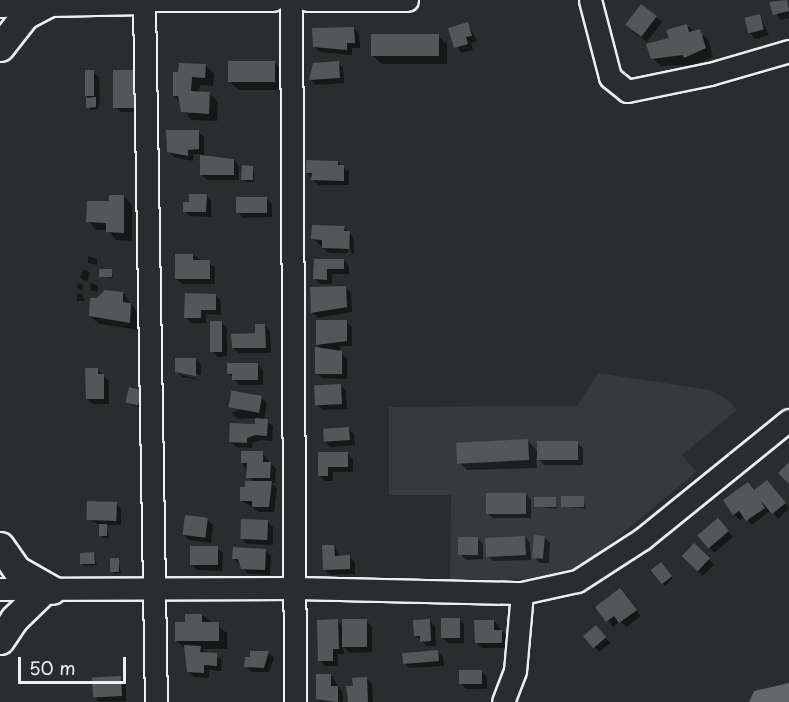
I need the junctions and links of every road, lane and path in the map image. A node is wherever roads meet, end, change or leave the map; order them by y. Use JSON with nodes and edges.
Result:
{"nodes":[{"id":1,"x":273,"y":0,"type":"edge"},
{"id":2,"x":291,"y":0,"type":"edge"},
{"id":3,"x":307,"y":0,"type":"edge"},
{"id":4,"x":407,"y":0,"type":"edge"},
{"id":5,"x":590,"y":0,"type":"edge"},
{"id":6,"x":144,"y":1,"type":"edge"},
{"id":7,"x":46,"y":2,"type":"edge"},
{"id":8,"x":0,"y":6,"type":"edge"},
{"id":9,"x":0,"y":47,"type":"edge"},
{"id":10,"x":789,"y":51,"type":"edge"},
{"id":11,"x":789,"y":420,"type":"edge"},
{"id":12,"x":0,"y":546,"type":"edge"},
{"id":13,"x":296,"y":588,"type":"junction"},
{"id":14,"x":0,"y":589,"type":"edge"},
{"id":15,"x":48,"y":590,"type":"junction"},
{"id":16,"x":154,"y":590,"type":"junction"},
{"id":17,"x":522,"y":593,"type":"junction"},
{"id":18,"x":0,"y":640,"type":"edge"},
{"id":19,"x":156,"y":702,"type":"edge"},
{"id":20,"x":295,"y":702,"type":"edge"},
{"id":21,"x":503,"y":702,"type":"edge"}],
"edges":[{"from":1,"to":6,"type":"street"},
{"from":2,"to":13,"type":"street"},
{"from":3,"to":4,"type":"street"},
{"from":5,"to":10,"type":"street"},
{"from":6,"to":7,"type":"street"},
{"from":6,"to":16,"type":"street"},
{"from":7,"to":8,"type":"street"},
{"from":7,"to":9,"type":"main road"},
{"from":11,"to":17,"type":"street"},
{"from":12,"to":15,"type":"main road"},
{"from":13,"to":16,"type":"street"},
{"from":13,"to":17,"type":"street"},
{"from":13,"to":20,"type":"street"},
{"from":14,"to":15,"type":"street"},
{"from":15,"to":16,"type":"street"},
{"from":15,"to":18,"type":"main road"},
{"from":16,"to":19,"type":"street"},
{"from":17,"to":21,"type":"street"}]}
